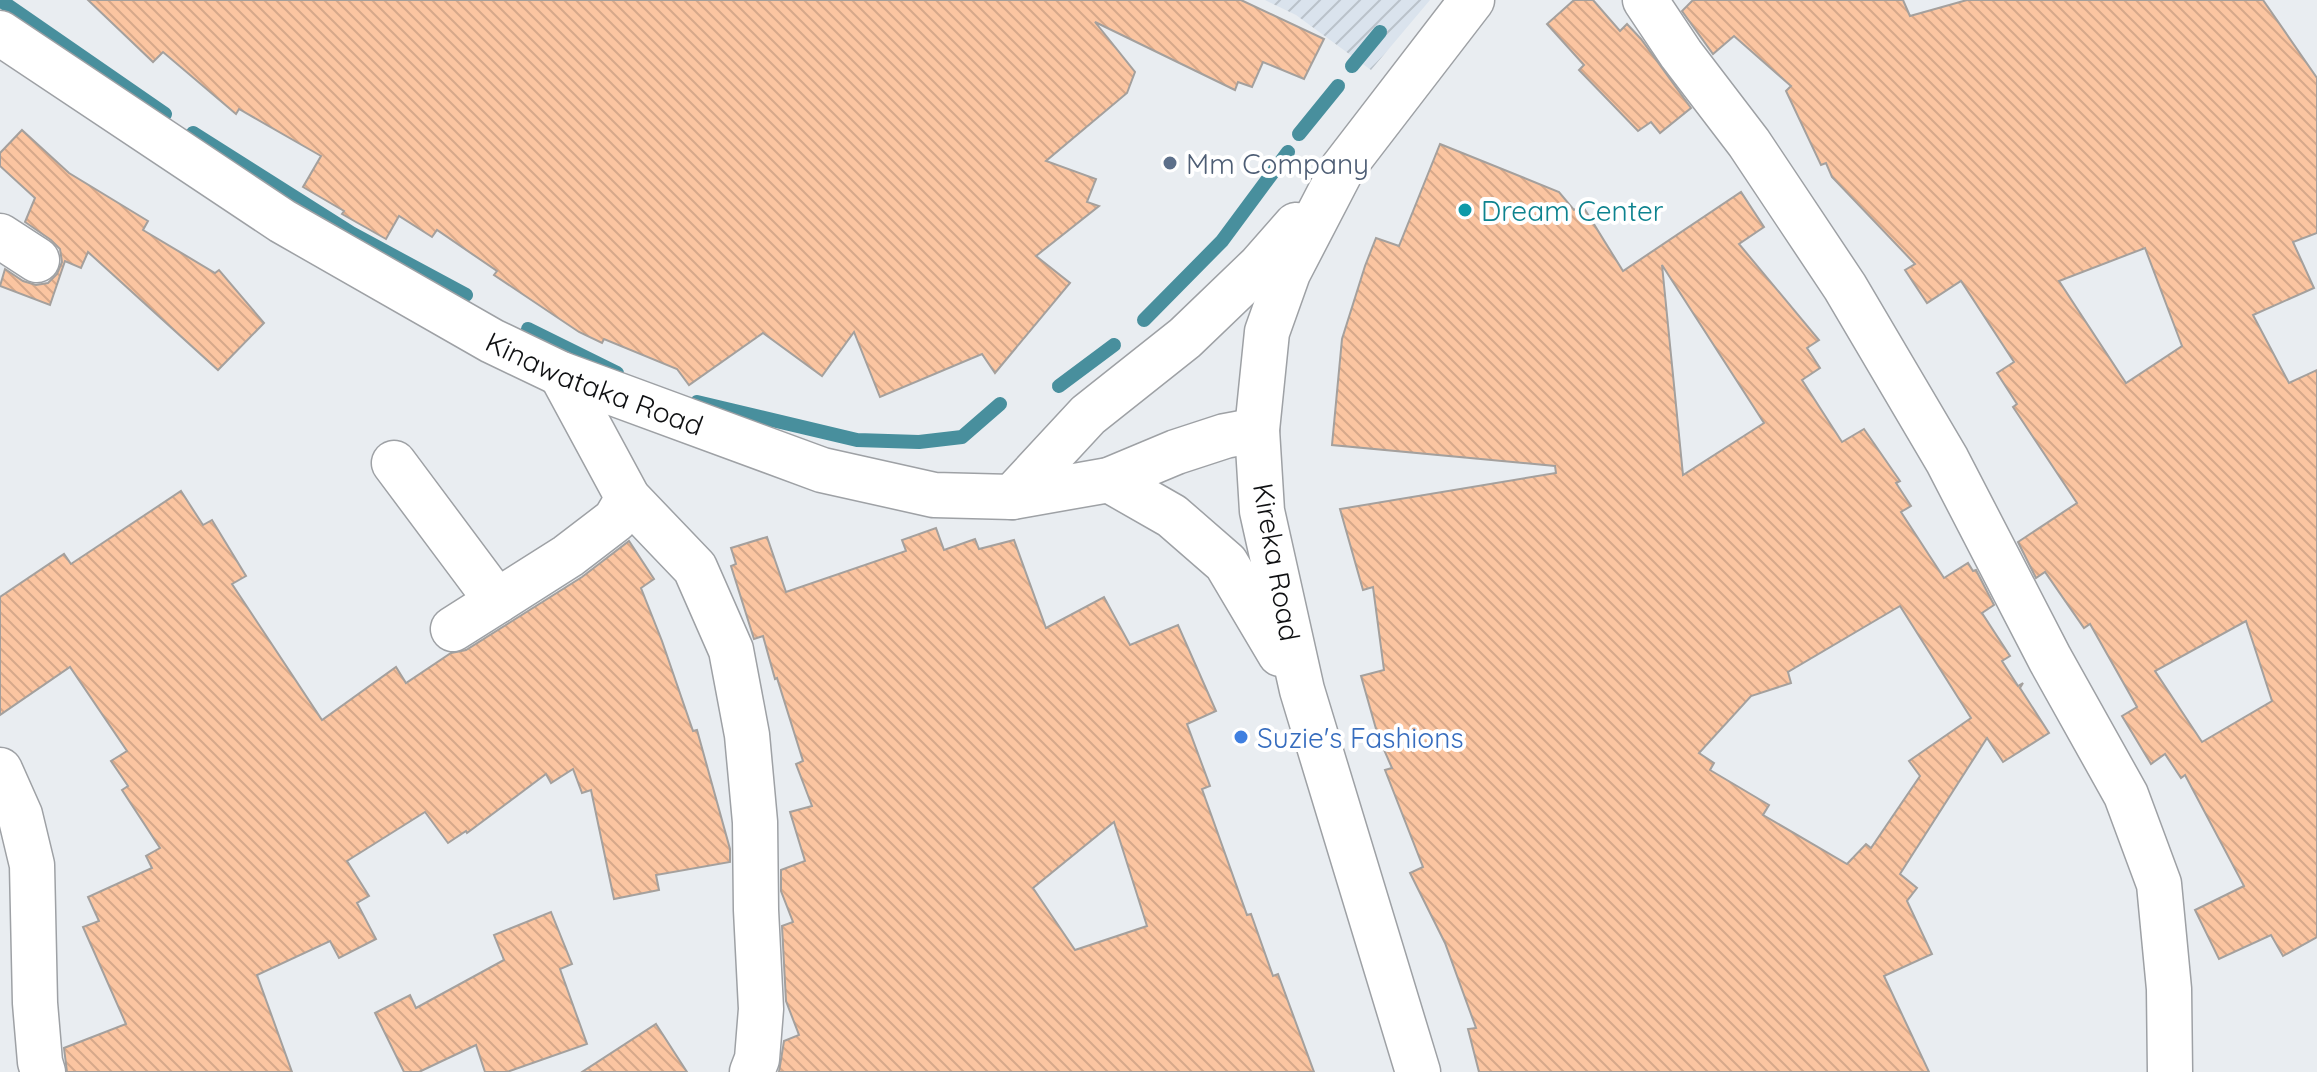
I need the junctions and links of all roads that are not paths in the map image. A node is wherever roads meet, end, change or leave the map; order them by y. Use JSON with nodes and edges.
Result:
{"nodes":[{"id":1,"x":1472,"y":0,"type":"edge"},
{"id":2,"x":1645,"y":0,"type":"edge"},
{"id":3,"x":0,"y":33,"type":"edge"},
{"id":4,"x":1342,"y":169,"type":"junction"},
{"id":5,"x":0,"y":236,"type":"edge"},
{"id":6,"x":37,"y":260,"type":"dead end"},
{"id":7,"x":561,"y":374,"type":"junction"},
{"id":8,"x":1257,"y":430,"type":"junction"},
{"id":9,"x":394,"y":463,"type":"dead end"},
{"id":10,"x":1109,"y":480,"type":"junction"},
{"id":11,"x":1012,"y":497,"type":"junction"},
{"id":12,"x":628,"y":498,"type":"junction"},
{"id":13,"x":497,"y":601,"type":"junction"},
{"id":14,"x":453,"y":629,"type":"dead end"},
{"id":15,"x":1302,"y":690,"type":"junction"},
{"id":16,"x":0,"y":770,"type":"edge"},
{"id":17,"x":16,"y":930,"type":"edge"},
{"id":18,"x":43,"y":1072,"type":"edge"},
{"id":19,"x":752,"y":1072,"type":"edge"},
{"id":20,"x":1418,"y":1072,"type":"edge"},
{"id":21,"x":2170,"y":1072,"type":"edge"}],
"edges":[{"from":1,"to":4,"type":"street","name":"Kireka Road"},
{"from":2,"to":21,"type":"street"},
{"from":3,"to":7,"type":"street","name":"Kinawataka Road"},
{"from":4,"to":8,"type":"street","name":"Kireka Road"},
{"from":4,"to":11,"type":"street"},
{"from":5,"to":6,"type":"street"},
{"from":7,"to":11,"type":"street","name":"Kinawataka Road"},
{"from":7,"to":12,"type":"street"},
{"from":8,"to":10,"type":"street","name":"Kinawataka Road"},
{"from":8,"to":15,"type":"street","name":"Kireka Road"},
{"from":9,"to":13,"type":"street"},
{"from":10,"to":11,"type":"street","name":"Kinawataka Road"},
{"from":10,"to":15,"type":"street"},
{"from":12,"to":13,"type":"street"},
{"from":12,"to":19,"type":"street"},
{"from":13,"to":14,"type":"street"},
{"from":15,"to":20,"type":"street","name":"Kireka Road"},
{"from":16,"to":17,"type":"street"},
{"from":17,"to":18,"type":"street"}]}
